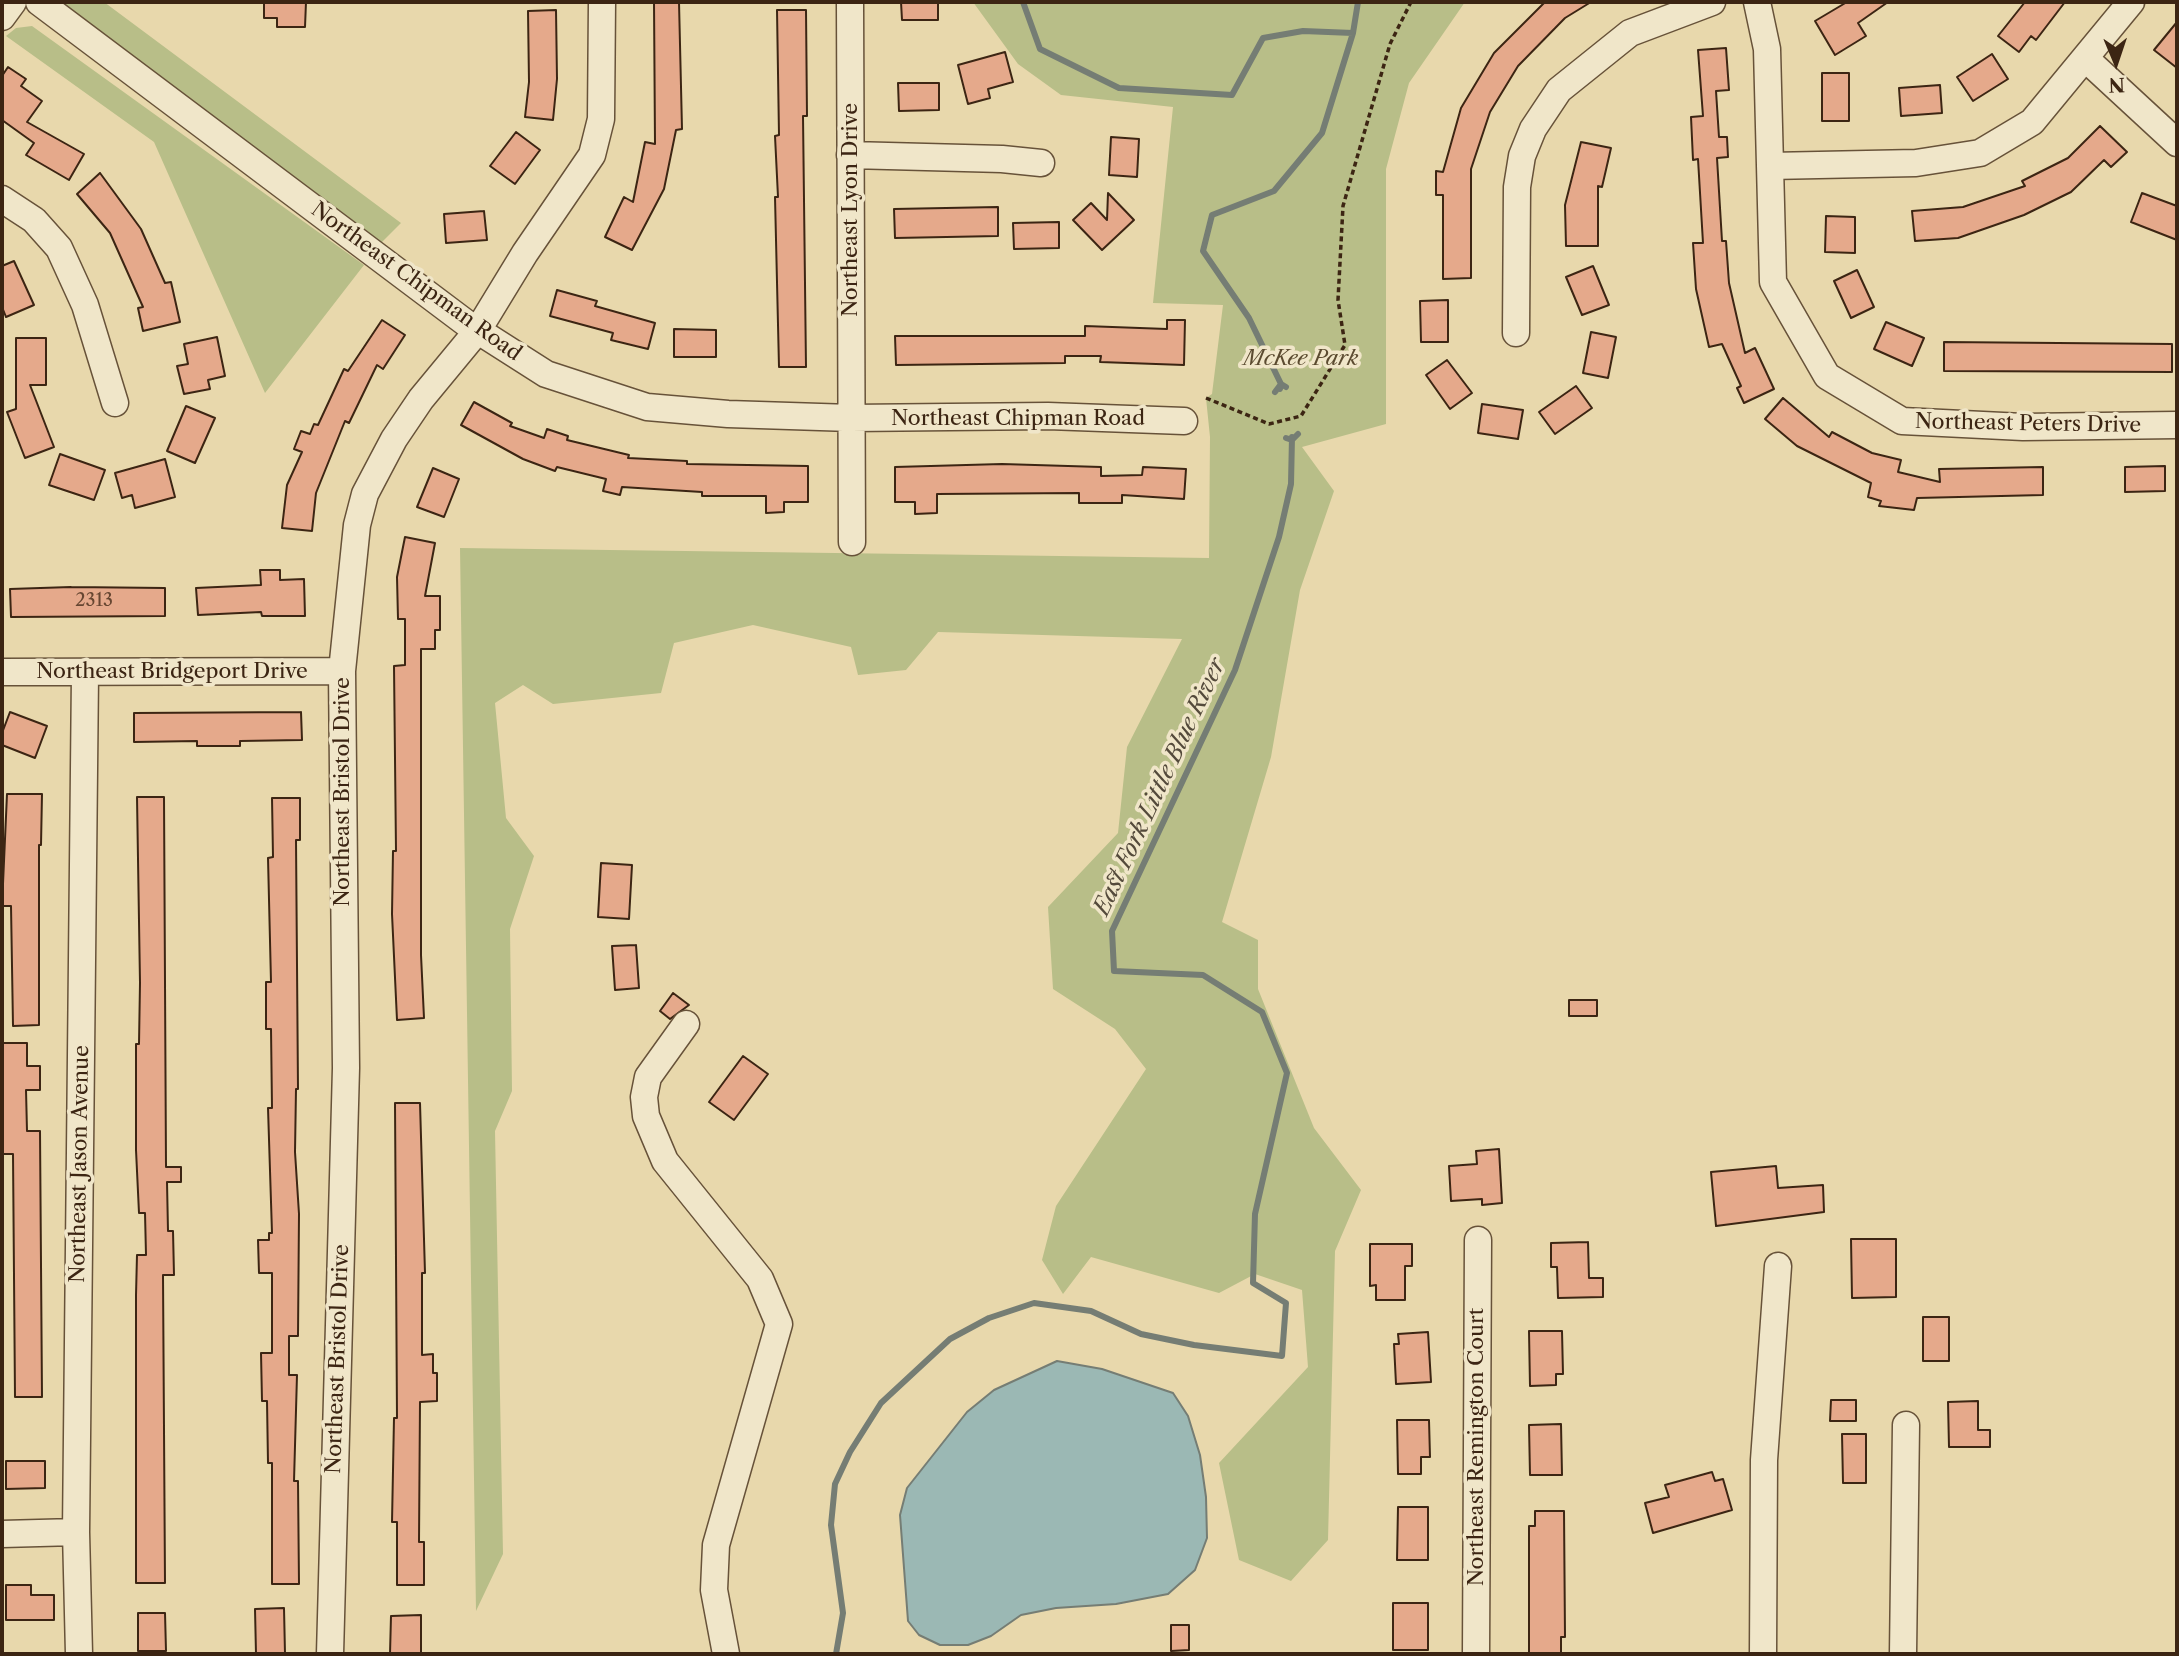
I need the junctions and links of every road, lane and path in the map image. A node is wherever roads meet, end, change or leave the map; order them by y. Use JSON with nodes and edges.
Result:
{"nodes":[{"id":1,"x":13,"y":2,"type":"edge"},
{"id":2,"x":39,"y":2,"type":"edge"},
{"id":3,"x":602,"y":2,"type":"edge"},
{"id":4,"x":850,"y":2,"type":"edge"},
{"id":5,"x":1411,"y":2,"type":"edge"},
{"id":6,"x":1712,"y":2,"type":"edge"},
{"id":7,"x":1758,"y":2,"type":"edge"},
{"id":8,"x":2131,"y":2,"type":"edge"},
{"id":9,"x":2,"y":16,"type":"edge"},
{"id":10,"x":2085,"y":58,"type":"junction"},
{"id":11,"x":2177,"y":143,"type":"edge"},
{"id":12,"x":850,"y":155,"type":"junction"},
{"id":13,"x":1041,"y":163,"type":"dead end"},
{"id":14,"x":1770,"y":166,"type":"junction"},
{"id":15,"x":2,"y":200,"type":"edge"},
{"id":16,"x":478,"y":330,"type":"junction"},
{"id":17,"x":1516,"y":333,"type":"dead end"},
{"id":18,"x":1206,"y":398,"type":"dead end"},
{"id":19,"x":115,"y":402,"type":"dead end"},
{"id":20,"x":851,"y":418,"type":"junction"},
{"id":21,"x":1184,"y":421,"type":"dead end"},
{"id":22,"x":2177,"y":425,"type":"edge"},
{"id":23,"x":852,"y":542,"type":"dead end"},
{"id":24,"x":342,"y":671,"type":"junction"},
{"id":25,"x":2,"y":673,"type":"edge"},
{"id":26,"x":85,"y":674,"type":"junction"},
{"id":27,"x":686,"y":1024,"type":"dead end"},
{"id":28,"x":1478,"y":1240,"type":"dead end"},
{"id":29,"x":1779,"y":1266,"type":"dead end"},
{"id":30,"x":1906,"y":1425,"type":"dead end"},
{"id":31,"x":76,"y":1532,"type":"junction"},
{"id":32,"x":2,"y":1534,"type":"edge"},
{"id":33,"x":79,"y":1654,"type":"edge"},
{"id":34,"x":330,"y":1654,"type":"edge"},
{"id":35,"x":726,"y":1654,"type":"edge"},
{"id":36,"x":1476,"y":1654,"type":"edge"},
{"id":37,"x":1763,"y":1654,"type":"edge"},
{"id":38,"x":1903,"y":1654,"type":"edge"}],
"edges":[{"from":1,"to":9,"type":"street"},
{"from":2,"to":16,"type":"street","name":"Northeast Chipman Road"},
{"from":3,"to":16,"type":"street","name":"Northeast Bristol Drive"},
{"from":4,"to":12,"type":"street","name":"Northeast Lyon Drive"},
{"from":5,"to":18,"type":"path"},
{"from":6,"to":17,"type":"street"},
{"from":7,"to":14,"type":"street","name":"Northeast Peters Drive"},
{"from":8,"to":10,"type":"street"},
{"from":10,"to":11,"type":"street"},
{"from":10,"to":14,"type":"street"},
{"from":12,"to":13,"type":"street"},
{"from":12,"to":20,"type":"street","name":"Northeast Lyon Drive"},
{"from":14,"to":22,"type":"street","name":"Northeast Peters Drive"},
{"from":15,"to":19,"type":"street"},
{"from":16,"to":20,"type":"street","name":"Northeast Chipman Road"},
{"from":16,"to":24,"type":"street","name":"Northeast Bristol Drive"},
{"from":20,"to":21,"type":"street","name":"Northeast Chipman Road"},
{"from":20,"to":23,"type":"street"},
{"from":24,"to":26,"type":"street","name":"Northeast Bridgeport Drive"},
{"from":24,"to":34,"type":"street","name":"Northeast Bristol Drive"},
{"from":25,"to":26,"type":"street","name":"Northeast Bridgeport Drive"},
{"from":26,"to":31,"type":"street","name":"Northeast Jason Avenue"},
{"from":27,"to":35,"type":"street"},
{"from":28,"to":36,"type":"street","name":"Northeast Remington Court"},
{"from":29,"to":37,"type":"street"},
{"from":30,"to":38,"type":"street"},
{"from":31,"to":32,"type":"street"},
{"from":31,"to":33,"type":"street","name":"Northeast Jason Avenue"}]}
